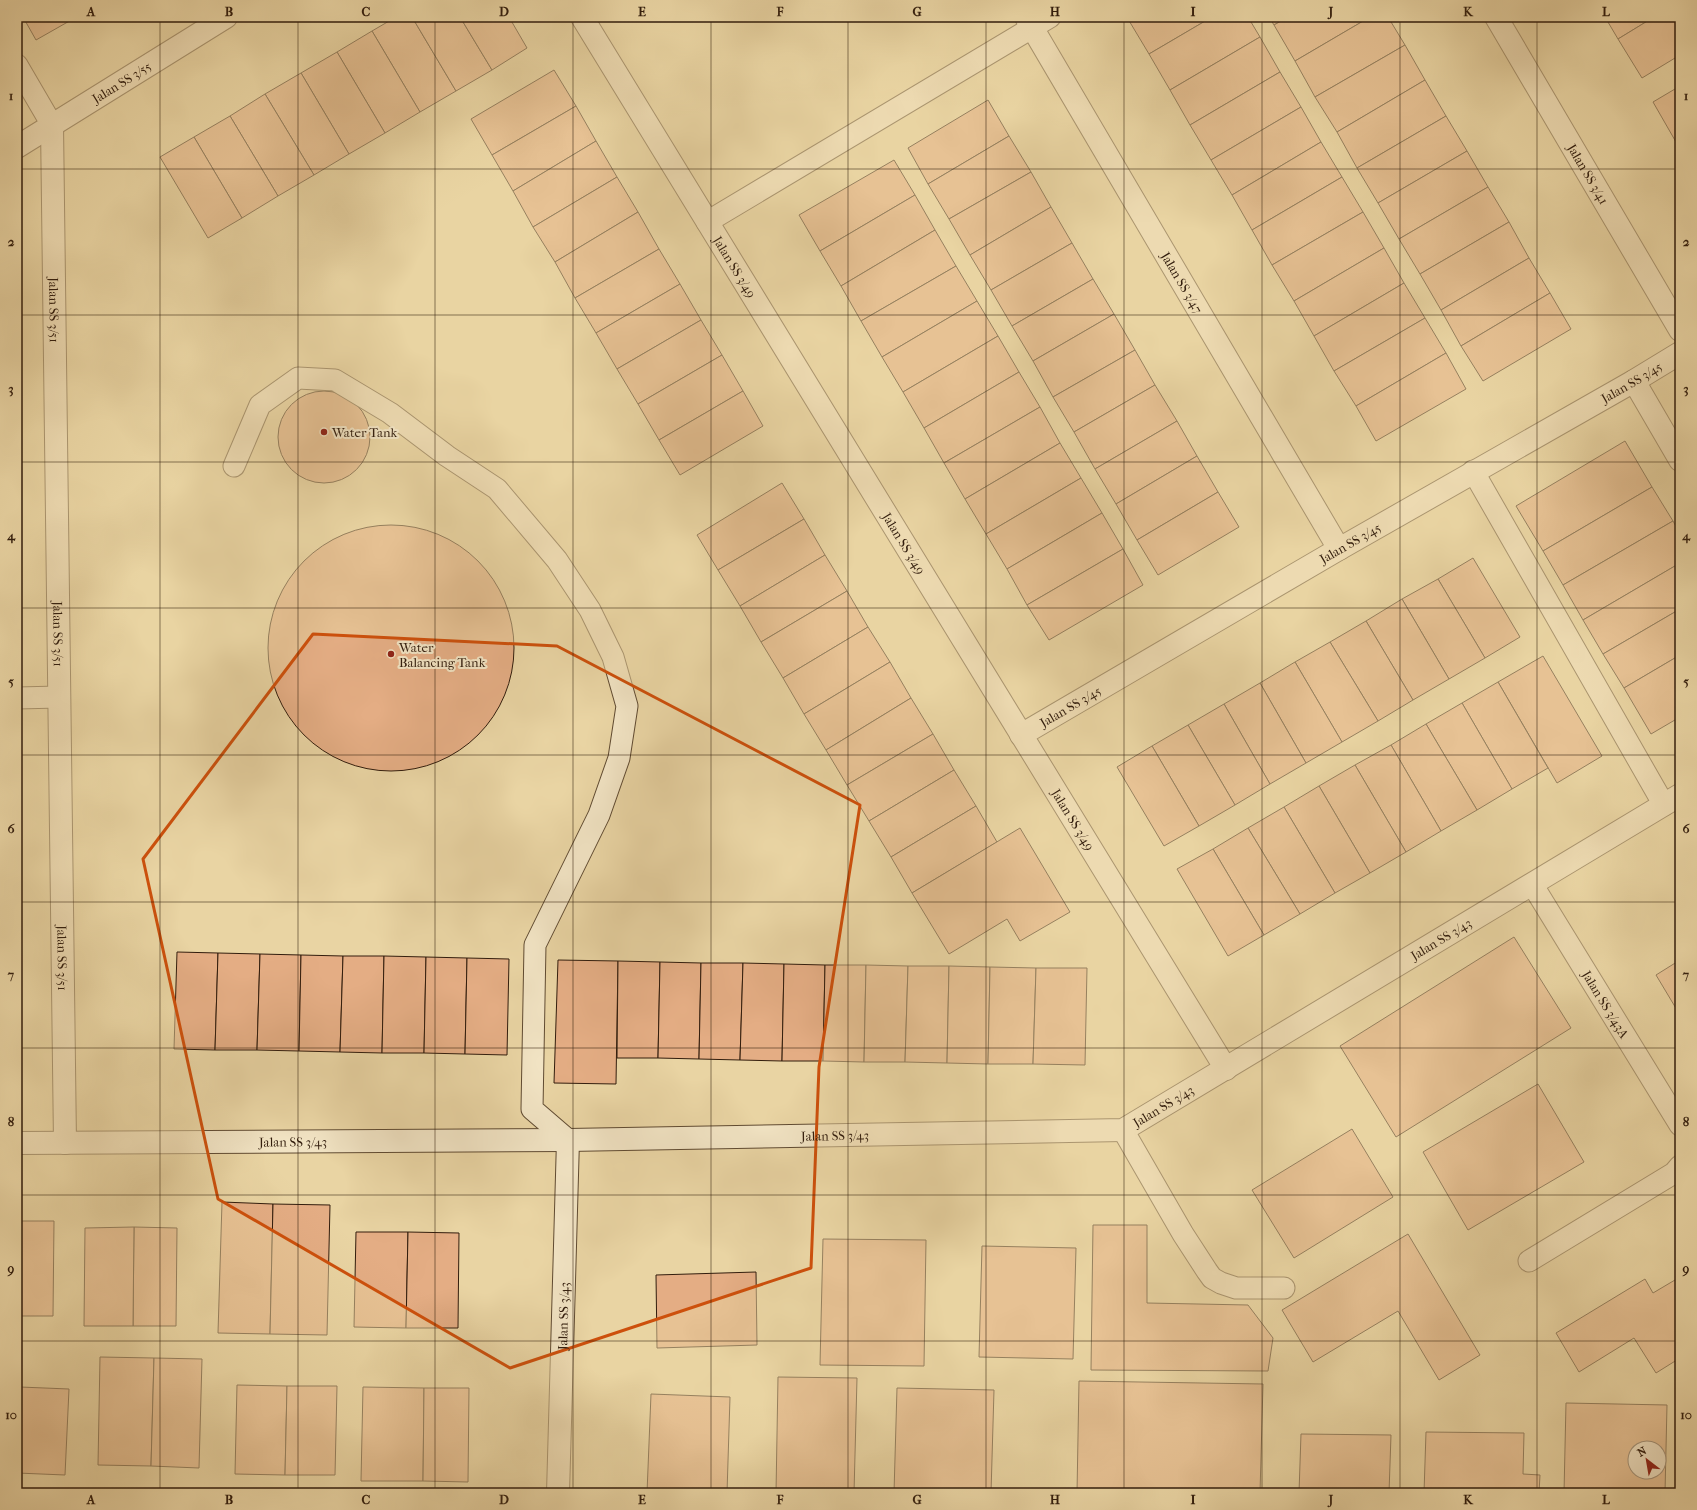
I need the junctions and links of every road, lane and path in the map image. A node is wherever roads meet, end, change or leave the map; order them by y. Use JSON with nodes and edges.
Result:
{"nodes":[{"id":1,"x":226,"y":17,"type":"edge"},
{"id":2,"x":582,"y":17,"type":"edge"},
{"id":3,"x":1496,"y":17,"type":"edge"},
{"id":4,"x":1036,"y":21,"type":"edge"},
{"id":5,"x":17,"y":65,"type":"edge"},
{"id":6,"x":52,"y":125,"type":"junction"},
{"id":7,"x":17,"y":147,"type":"edge"},
{"id":8,"x":707,"y":222,"type":"junction"},
{"id":9,"x":1680,"y":330,"type":"edge"},
{"id":10,"x":1680,"y":353,"type":"edge"},
{"id":11,"x":1634,"y":381,"type":"junction"},
{"id":12,"x":1680,"y":460,"type":"edge"},
{"id":13,"x":234,"y":466,"type":"dead end"},
{"id":14,"x":1473,"y":471,"type":"junction"},
{"id":15,"x":1339,"y":549,"type":"junction"},
{"id":16,"x":60,"y":697,"type":"junction"},
{"id":17,"x":17,"y":698,"type":"edge"},
{"id":18,"x":1021,"y":735,"type":"junction"},
{"id":19,"x":1672,"y":800,"type":"edge"},
{"id":20,"x":1532,"y":884,"type":"junction"},
{"id":21,"x":1226,"y":1069,"type":"junction"},
{"id":22,"x":1680,"y":1125,"type":"edge"},
{"id":23,"x":1123,"y":1130,"type":"junction"},
{"id":24,"x":568,"y":1140,"type":"junction"},
{"id":25,"x":17,"y":1143,"type":"edge"},
{"id":26,"x":65,"y":1143,"type":"junction"},
{"id":27,"x":1680,"y":1166,"type":"edge"},
{"id":28,"x":1529,"y":1261,"type":"dead end"},
{"id":29,"x":1284,"y":1288,"type":"dead end"},
{"id":30,"x":558,"y":1493,"type":"edge"}],
"edges":[{"from":1,"to":6,"type":"street","name":"Jalan SS 3/55"},
{"from":2,"to":8,"type":"street","name":"Jalan SS 3/49"},
{"from":3,"to":9,"type":"street","name":"Jalan SS 3/41"},
{"from":4,"to":8,"type":"lane"},
{"from":4,"to":15,"type":"street","name":"Jalan SS 3/47"},
{"from":5,"to":6,"type":"lane"},
{"from":6,"to":7,"type":"street","name":"Jalan SS 3/55"},
{"from":6,"to":16,"type":"street","name":"Jalan SS 3/51"},
{"from":8,"to":18,"type":"street","name":"Jalan SS 3/49"},
{"from":10,"to":11,"type":"street","name":"Jalan SS 3/45"},
{"from":11,"to":12,"type":"street"},
{"from":11,"to":14,"type":"street","name":"Jalan SS 3/45"},
{"from":13,"to":24,"type":"lane"},
{"from":14,"to":15,"type":"street","name":"Jalan SS 3/45"},
{"from":14,"to":19,"type":"lane"},
{"from":15,"to":18,"type":"street","name":"Jalan SS 3/45"},
{"from":16,"to":17,"type":"lane"},
{"from":16,"to":26,"type":"street","name":"Jalan SS 3/51"},
{"from":18,"to":21,"type":"street","name":"Jalan SS 3/49"},
{"from":19,"to":20,"type":"street","name":"Jalan SS 3/43"},
{"from":20,"to":21,"type":"street","name":"Jalan SS 3/43"},
{"from":20,"to":22,"type":"lane","name":"Jalan SS 3/43A"},
{"from":21,"to":23,"type":"street","name":"Jalan SS 3/43"},
{"from":23,"to":24,"type":"street","name":"Jalan SS 3/43"},
{"from":23,"to":29,"type":"lane"},
{"from":24,"to":26,"type":"street","name":"Jalan SS 3/43"},
{"from":24,"to":30,"type":"street","name":"Jalan SS 3/43"},
{"from":25,"to":26,"type":"street","name":"Jalan SS 3/43"},
{"from":27,"to":28,"type":"lane"}]}
